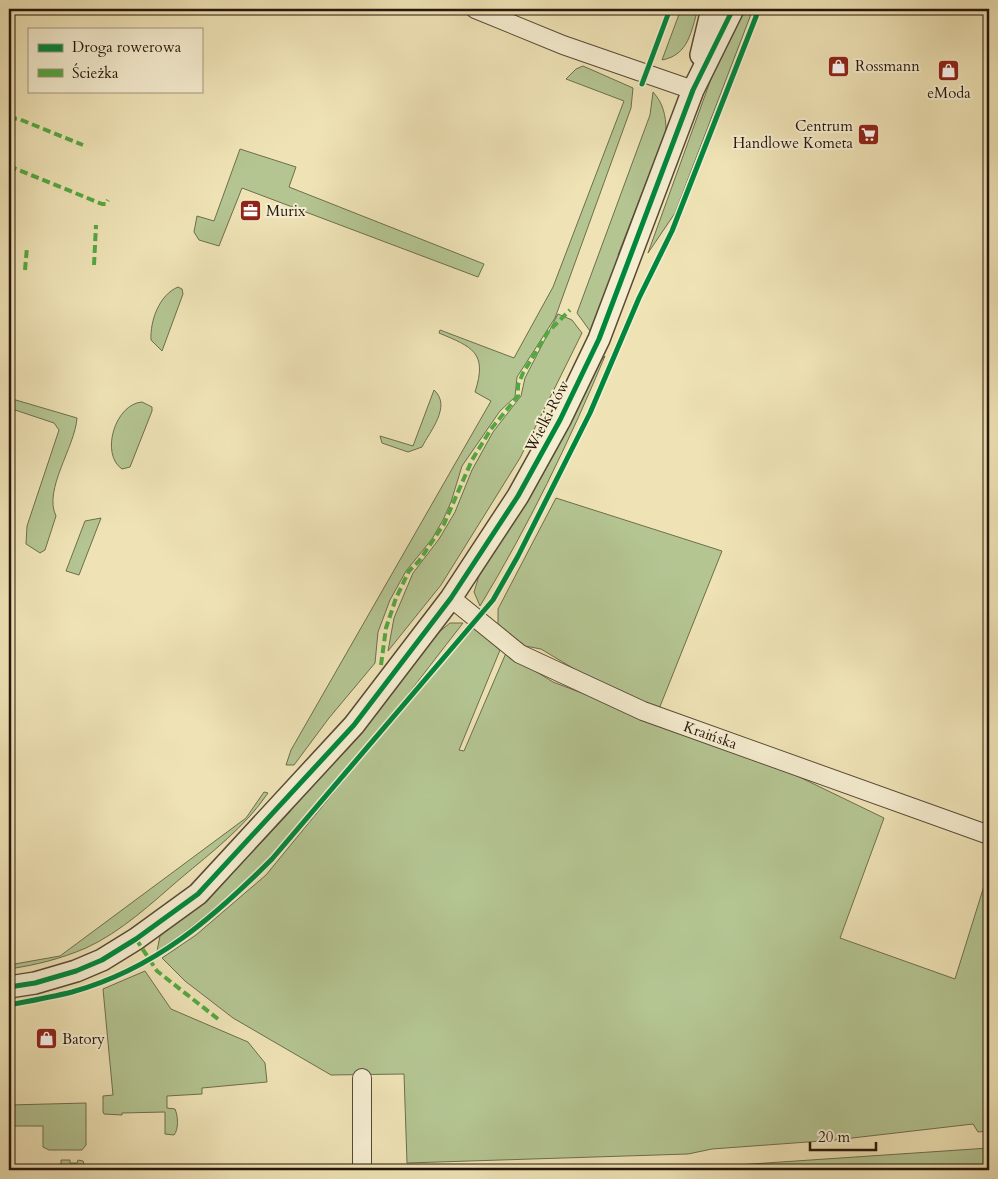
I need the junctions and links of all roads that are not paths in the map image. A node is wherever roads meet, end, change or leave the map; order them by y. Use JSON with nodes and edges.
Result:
{"nodes":[{"id":1,"x":475,"y":9,"type":"edge"},
{"id":2,"x":712,"y":9,"type":"edge"},
{"id":3,"x":733,"y":9,"type":"edge"},
{"id":4,"x":693,"y":90,"type":"junction"},
{"id":5,"x":451,"y":598,"type":"junction"},
{"id":6,"x":989,"y":835,"type":"edge"},
{"id":7,"x":9,"y":987,"type":"edge"},
{"id":8,"x":362,"y":1078,"type":"dead end"},
{"id":9,"x":362,"y":1170,"type":"edge"}],
"edges":[{"from":1,"to":4,"type":"street"},
{"from":2,"to":4,"type":"street","name":"Wielki Rów"},
{"from":3,"to":4,"type":"street","name":"Wielki Rów"},
{"from":4,"to":5,"type":"street","name":"Wielki Rów"},
{"from":5,"to":6,"type":"street","name":"Kraińska"},
{"from":5,"to":7,"type":"street","name":"Wielki Rów"},
{"from":8,"to":9,"type":"street"}]}
